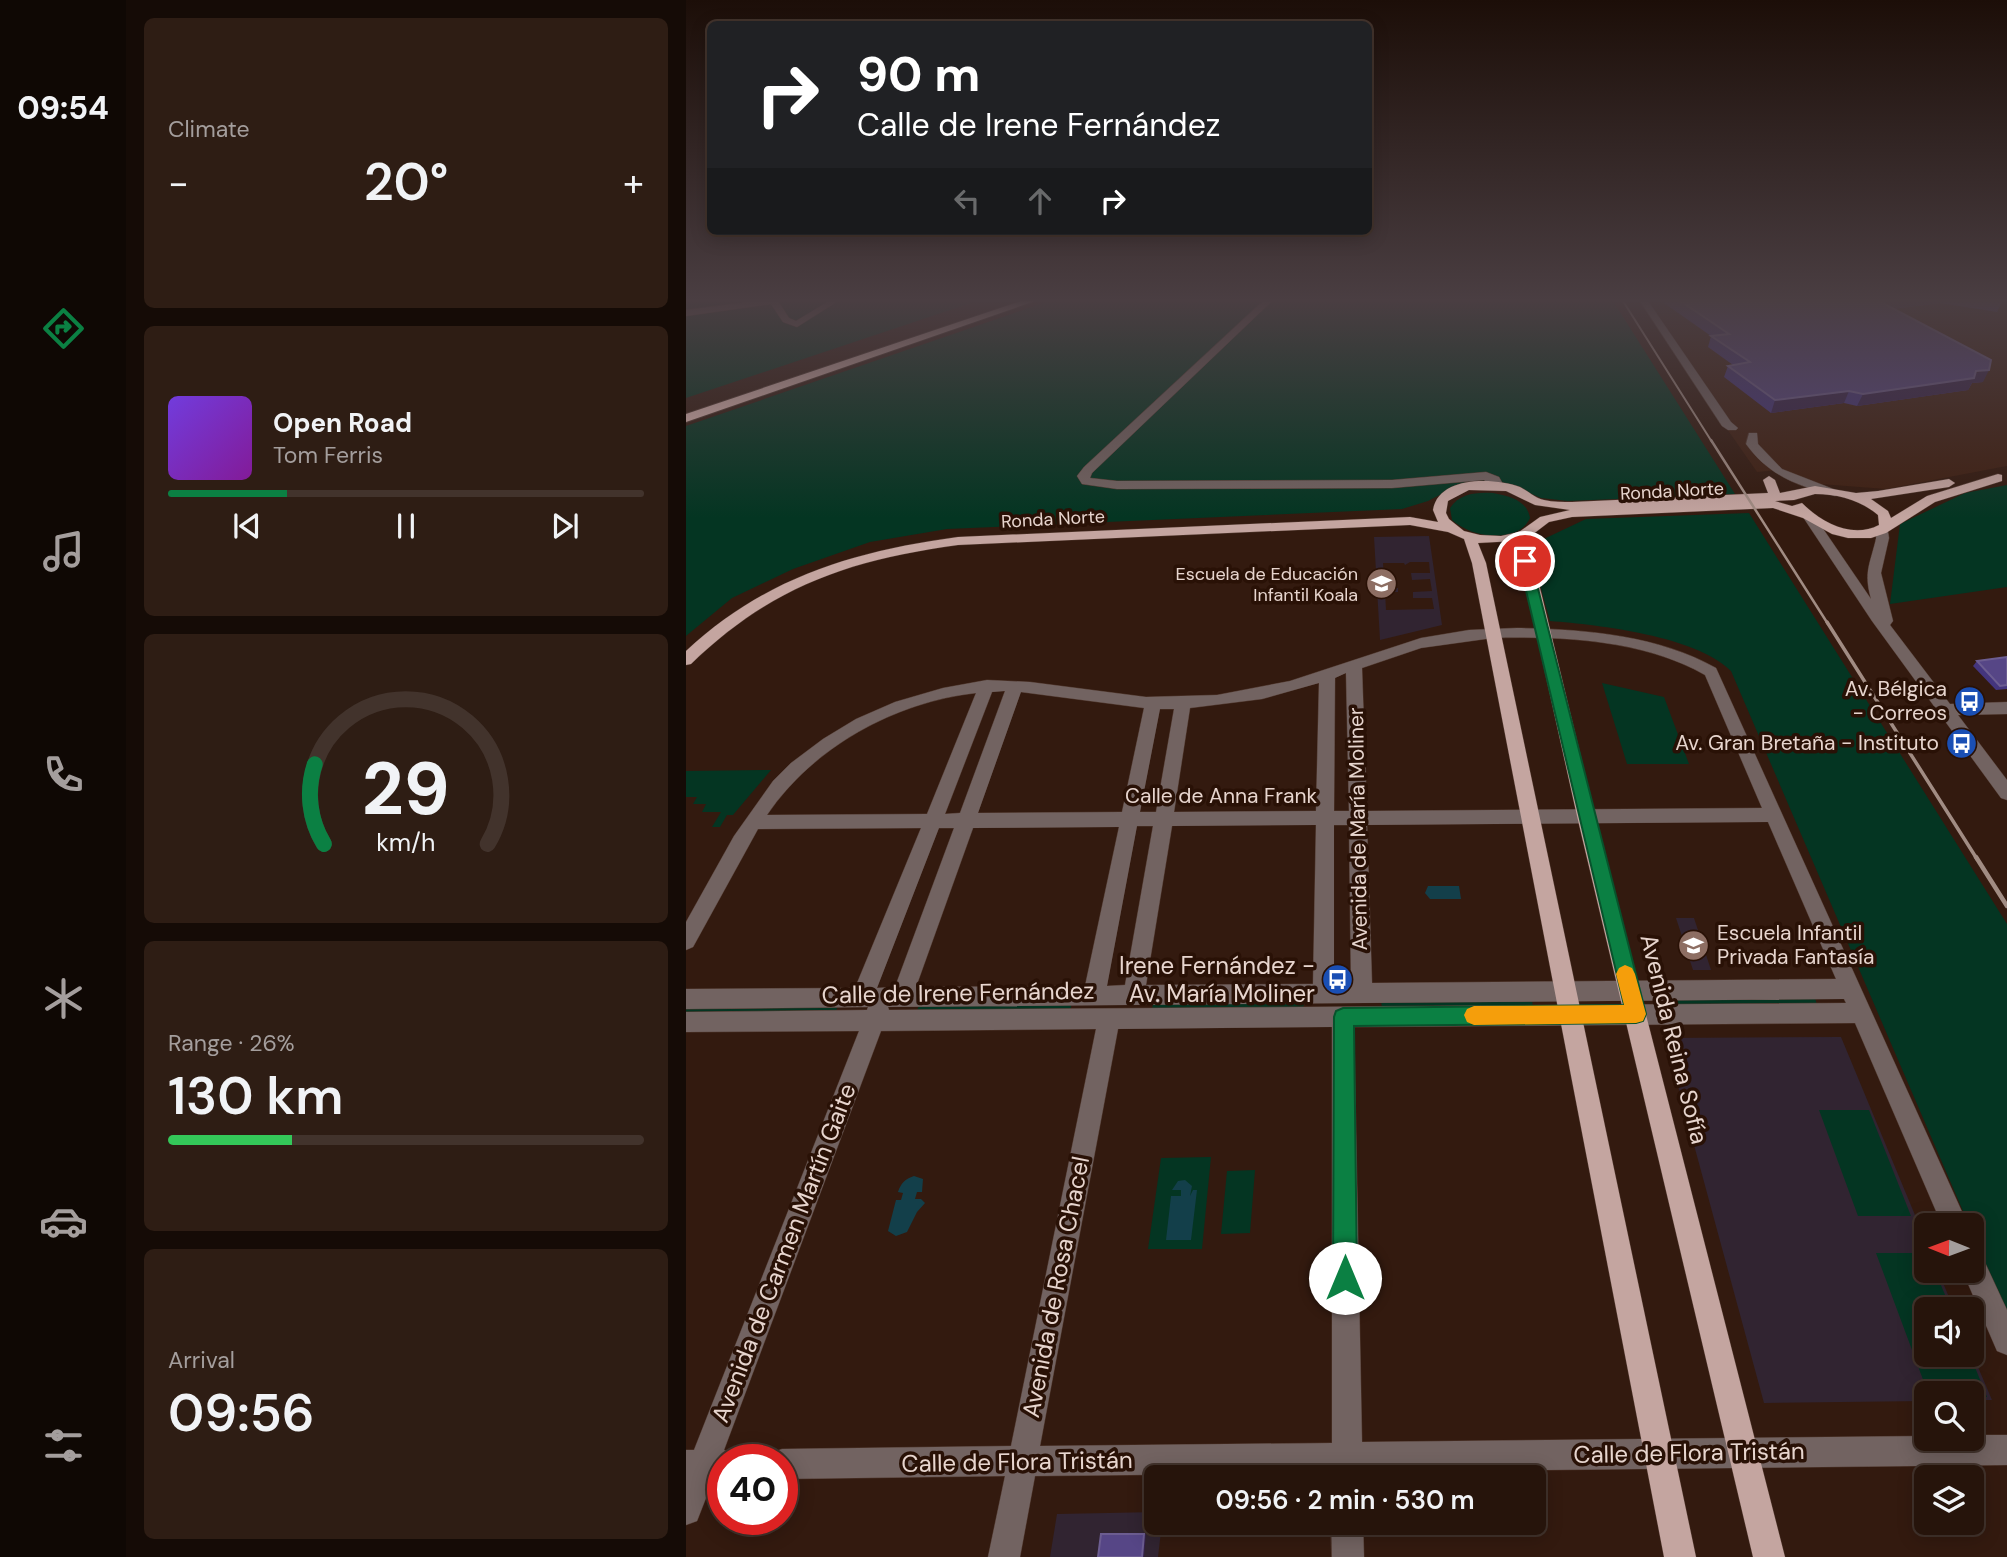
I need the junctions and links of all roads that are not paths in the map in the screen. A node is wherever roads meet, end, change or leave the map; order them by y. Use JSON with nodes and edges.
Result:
{"nodes":[{"id":1,"x":782,"y":374,"type":"edge"},
{"id":2,"x":815,"y":374,"type":"edge"},
{"id":3,"x":1190,"y":374,"type":"edge"},
{"id":4,"x":1694,"y":374,"type":"edge"},
{"id":5,"x":686,"y":406,"type":"edge"},
{"id":6,"x":686,"y":418,"type":"edge"},
{"id":7,"x":1740,"y":426,"type":"junction"},
{"id":8,"x":2003,"y":477,"type":"edge"},
{"id":9,"x":1769,"y":480,"type":"junction"},
{"id":10,"x":1498,"y":486,"type":"junction"},
{"id":11,"x":1835,"y":492,"type":"junction"},
{"id":12,"x":1849,"y":495,"type":"junction"},
{"id":13,"x":1794,"y":496,"type":"junction"},
{"id":14,"x":1775,"y":497,"type":"junction"},
{"id":15,"x":1444,"y":498,"type":"junction"},
{"id":16,"x":1534,"y":500,"type":"junction"},
{"id":17,"x":1807,"y":516,"type":"junction"},
{"id":18,"x":1541,"y":521,"type":"junction"},
{"id":19,"x":1884,"y":527,"type":"junction"},
{"id":20,"x":1452,"y":529,"type":"junction"},
{"id":21,"x":1469,"y":536,"type":"junction"},
{"id":22,"x":1521,"y":536,"type":"junction"},
{"id":23,"x":1492,"y":633,"type":"junction"},
{"id":24,"x":1541,"y":633,"type":"junction"},
{"id":25,"x":686,"y":643,"type":"edge"},
{"id":26,"x":1895,"y":643,"type":"junction"},
{"id":27,"x":686,"y":660,"type":"edge"},
{"id":28,"x":1354,"y":664,"type":"junction"},
{"id":29,"x":1327,"y":674,"type":"junction"},
{"id":30,"x":987,"y":685,"type":"junction"},
{"id":31,"x":1015,"y":686,"type":"junction"},
{"id":32,"x":1183,"y":703,"type":"junction"},
{"id":33,"x":1153,"y":704,"type":"junction"},
{"id":34,"x":2007,"y":708,"type":"edge"},
{"id":35,"x":1946,"y":710,"type":"junction"},
{"id":36,"x":2007,"y":793,"type":"edge"},
{"id":37,"x":1773,"y":815,"type":"junction"},
{"id":38,"x":1586,"y":816,"type":"junction"},
{"id":39,"x":1530,"y":817,"type":"junction"},
{"id":40,"x":1325,"y":818,"type":"junction"},
{"id":41,"x":1357,"y":818,"type":"junction"},
{"id":42,"x":1129,"y":819,"type":"junction"},
{"id":43,"x":1163,"y":819,"type":"junction"},
{"id":44,"x":966,"y":820,"type":"junction"},
{"id":45,"x":934,"y":821,"type":"junction"},
{"id":46,"x":754,"y":822,"type":"junction"},
{"id":47,"x":686,"y":941,"type":"edge"},
{"id":48,"x":1850,"y":989,"type":"junction"},
{"id":49,"x":1323,"y":995,"type":"junction"},
{"id":50,"x":1362,"y":995,"type":"junction"},
{"id":51,"x":1094,"y":996,"type":"junction"},
{"id":52,"x":1134,"y":996,"type":"junction"},
{"id":53,"x":686,"y":999,"type":"edge"},
{"id":54,"x":880,"y":1003,"type":"junction"},
{"id":55,"x":1568,"y":1003,"type":"junction"},
{"id":56,"x":1633,"y":1003,"type":"junction"},
{"id":57,"x":1861,"y":1013,"type":"junction"},
{"id":58,"x":1343,"y":1017,"type":"junction"},
{"id":59,"x":1109,"y":1018,"type":"junction"},
{"id":60,"x":686,"y":1022,"type":"edge"},
{"id":61,"x":1950,"y":1213,"type":"edge"},
{"id":62,"x":1981,"y":1283,"type":"edge"},
{"id":63,"x":2007,"y":1341,"type":"edge"},
{"id":64,"x":2007,"y":1450,"type":"edge"},
{"id":65,"x":1743,"y":1452,"type":"junction"},
{"id":66,"x":1660,"y":1454,"type":"junction"},
{"id":67,"x":1021,"y":1462,"type":"junction"},
{"id":68,"x":798,"y":1464,"type":"edge"},
{"id":69,"x":704,"y":1465,"type":"edge"},
{"id":70,"x":1217,"y":1465,"type":"edge"},
{"id":71,"x":1347,"y":1465,"type":"edge"},
{"id":72,"x":1395,"y":1465,"type":"edge"},
{"id":73,"x":686,"y":1510,"type":"edge"},
{"id":74,"x":1348,"y":1535,"type":"edge"},
{"id":75,"x":1004,"y":1557,"type":"edge"},
{"id":76,"x":1348,"y":1557,"type":"edge"},
{"id":77,"x":1680,"y":1557,"type":"edge"},
{"id":78,"x":1769,"y":1557,"type":"edge"}],
"edges":[{"from":1,"to":5,"type":"highway"},
{"from":2,"to":6,"type":"highway"},
{"from":3,"to":10,"type":"street"},
{"from":4,"to":7,"type":"street"},
{"from":7,"to":9,"type":"street"},
{"from":7,"to":11,"type":"street"},
{"from":8,"to":12,"type":"main road"},
{"from":8,"to":19,"type":"main road"},
{"from":9,"to":13,"type":"street"},
{"from":9,"to":14,"type":"main road"},
{"from":10,"to":15,"type":"main road","name":"Ronda Norte"},
{"from":10,"to":16,"type":"main road","name":"Ronda Norte"},
{"from":11,"to":12,"type":"main road","name":"Ronda Norte"},
{"from":11,"to":13,"type":"main road","name":"Ronda Norte"},
{"from":12,"to":19,"type":"main road"},
{"from":13,"to":14,"type":"main road","name":"Ronda Norte"},
{"from":13,"to":17,"type":"main road"},
{"from":14,"to":16,"type":"main road","name":"Ronda Norte"},
{"from":15,"to":20,"type":"main road"},
{"from":15,"to":25,"type":"main road","name":"Ronda Norte"},
{"from":16,"to":18,"type":"main road"},
{"from":17,"to":18,"type":"main road","name":"Ronda Norte"},
{"from":17,"to":19,"type":"main road","name":"Ronda Norte"},
{"from":17,"to":26,"type":"street"},
{"from":18,"to":22,"type":"main road","name":"Ronda Norte"},
{"from":19,"to":26,"type":"street"},
{"from":20,"to":21,"type":"main road","name":"Ronda Norte"},
{"from":20,"to":27,"type":"main road","name":"Ronda Norte"},
{"from":21,"to":22,"type":"main road","name":"Ronda Norte"},
{"from":21,"to":23,"type":"main road"},
{"from":22,"to":24,"type":"main road","name":"Avenida Reina Sofía"},
{"from":23,"to":24,"type":"street"},
{"from":23,"to":28,"type":"street"},
{"from":23,"to":39,"type":"main road"},
{"from":24,"to":37,"type":"street"},
{"from":24,"to":38,"type":"main road","name":"Avenida Reina Sofía"},
{"from":26,"to":35,"type":"street"},
{"from":28,"to":29,"type":"street"},
{"from":28,"to":41,"type":"street","name":"Avenida de María Moliner"},
{"from":29,"to":32,"type":"street"},
{"from":29,"to":40,"type":"street","name":"Avenida de María Moliner"},
{"from":30,"to":31,"type":"street"},
{"from":30,"to":45,"type":"street","name":"Avenida de Carmen Martín Gaite"},
{"from":30,"to":46,"type":"street"},
{"from":31,"to":33,"type":"street"},
{"from":31,"to":44,"type":"street","name":"Avenida de Carmen Martín Gaite"},
{"from":32,"to":33,"type":"street"},
{"from":32,"to":43,"type":"street"},
{"from":33,"to":42,"type":"street"},
{"from":34,"to":35,"type":"street"},
{"from":35,"to":36,"type":"street"},
{"from":37,"to":38,"type":"street","name":"Calle de Anna Frank"},
{"from":37,"to":48,"type":"street"},
{"from":38,"to":39,"type":"street","name":"Calle de Anna Frank"},
{"from":38,"to":56,"type":"main road","name":"Avenida Reina Sofía"},
{"from":39,"to":41,"type":"street","name":"Calle de Anna Frank"},
{"from":39,"to":55,"type":"main road"},
{"from":40,"to":41,"type":"street","name":"Calle de Anna Frank"},
{"from":40,"to":43,"type":"street","name":"Calle de Anna Frank"},
{"from":40,"to":49,"type":"street","name":"Avenida de María Moliner"},
{"from":41,"to":50,"type":"street","name":"Avenida de María Moliner"},
{"from":42,"to":43,"type":"street","name":"Calle de Anna Frank"},
{"from":42,"to":44,"type":"street","name":"Calle de Anna Frank"},
{"from":42,"to":51,"type":"street"},
{"from":43,"to":52,"type":"street"},
{"from":44,"to":45,"type":"street","name":"Calle de Anna Frank"},
{"from":44,"to":54,"type":"street","name":"Avenida de Carmen Martín Gaite"},
{"from":45,"to":46,"type":"street","name":"Calle de Anna Frank"},
{"from":45,"to":54,"type":"street","name":"Avenida de Carmen Martín Gaite"},
{"from":46,"to":47,"type":"street"},
{"from":48,"to":56,"type":"street","name":"Calle de Irene Fernández"},
{"from":48,"to":57,"type":"street"},
{"from":49,"to":50,"type":"street","name":"Calle de Irene Fernández"},
{"from":49,"to":52,"type":"street","name":"Calle de Irene Fernández"},
{"from":50,"to":55,"type":"street","name":"Calle de Irene Fernández"},
{"from":51,"to":52,"type":"street","name":"Calle de Irene Fernández"},
{"from":51,"to":54,"type":"street","name":"Calle de Irene Fernández"},
{"from":53,"to":54,"type":"street","name":"Calle de Irene Fernández"},
{"from":54,"to":59,"type":"street","name":"Calle de Irene Fernández"},
{"from":54,"to":60,"type":"street","name":"Calle de Irene Fernández"},
{"from":54,"to":69,"type":"street","name":"Avenida de Carmen Martín Gaite"},
{"from":55,"to":56,"type":"street","name":"Calle de Irene Fernández"},
{"from":55,"to":58,"type":"street","name":"Calle de Irene Fernández"},
{"from":55,"to":66,"type":"main road"},
{"from":56,"to":57,"type":"street","name":"Calle de Irene Fernández"},
{"from":56,"to":65,"type":"main road","name":"Avenida Reina Sofía"},
{"from":57,"to":61,"type":"street"},
{"from":58,"to":59,"type":"street","name":"Calle de Irene Fernández"},
{"from":58,"to":71,"type":"street"},
{"from":59,"to":67,"type":"street","name":"Avenida de Rosa Chacel"},
{"from":62,"to":63,"type":"street"},
{"from":64,"to":65,"type":"street","name":"Calle de Flora Tristán"},
{"from":65,"to":66,"type":"street","name":"Calle de Flora Tristán"},
{"from":65,"to":78,"type":"main road","name":"Avenida Reina Sofía"},
{"from":66,"to":72,"type":"street","name":"Calle de Flora Tristán"},
{"from":66,"to":77,"type":"main road"},
{"from":67,"to":68,"type":"street","name":"Calle de Flora Tristán"},
{"from":67,"to":70,"type":"street","name":"Calle de Flora Tristán"},
{"from":67,"to":75,"type":"street","name":"Avenida de Rosa Chacel"},
{"from":69,"to":73,"type":"street","name":"Avenida de Carmen Martín Gaite"},
{"from":74,"to":76,"type":"street"}]}
